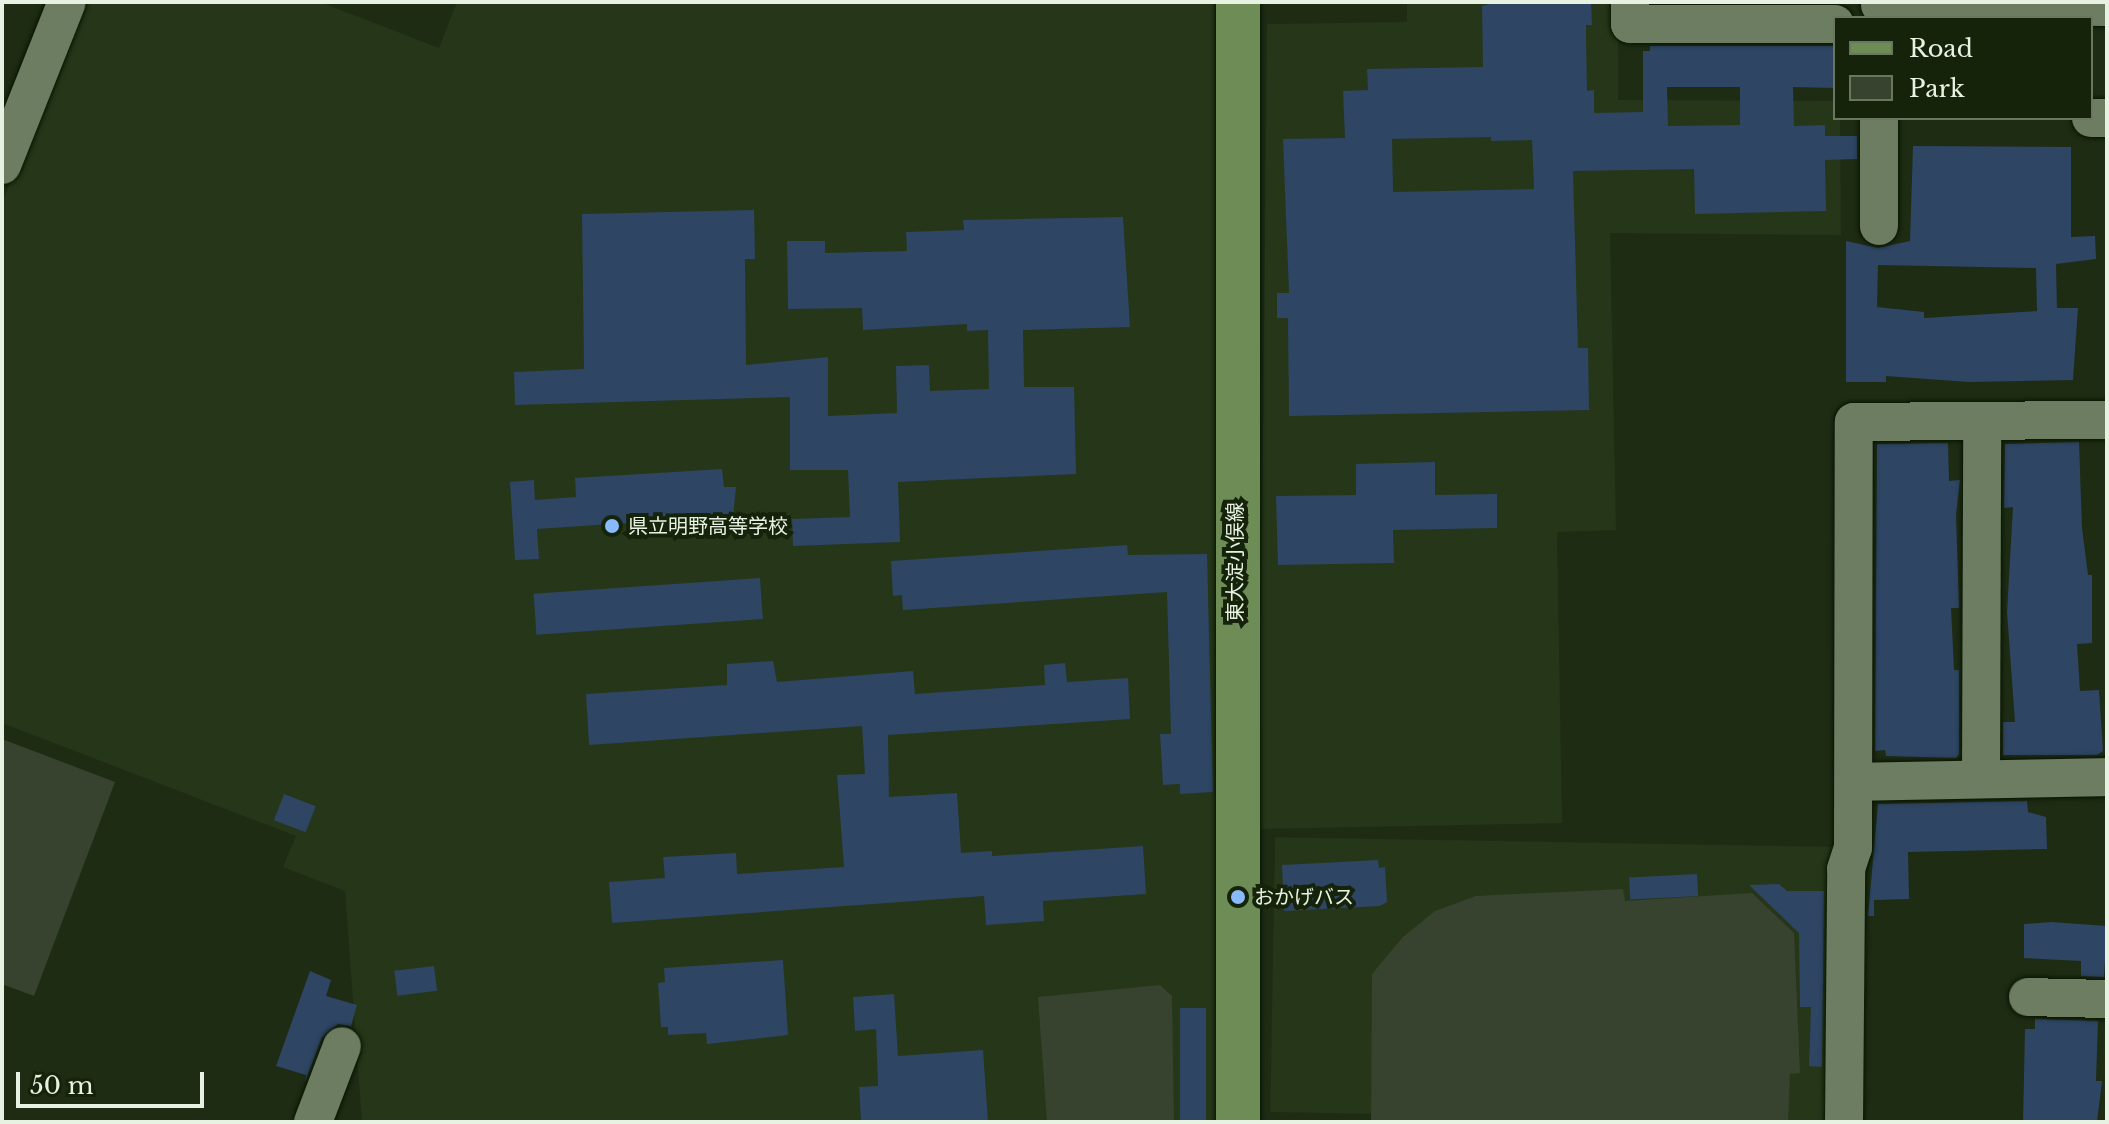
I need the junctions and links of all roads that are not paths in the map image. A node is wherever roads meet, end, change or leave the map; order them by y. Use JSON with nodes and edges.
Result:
{"nodes":[{"id":1,"x":67,"y":2,"type":"edge"},
{"id":2,"x":1238,"y":2,"type":"edge"},
{"id":3,"x":1630,"y":2,"type":"edge"},
{"id":4,"x":2107,"y":7,"type":"edge"},
{"id":5,"x":1880,"y":8,"type":"edge"},
{"id":6,"x":1833,"y":24,"type":"edge"},
{"id":7,"x":1879,"y":120,"type":"edge"},
{"id":8,"x":2,"y":165,"type":"edge"},
{"id":9,"x":1879,"y":226,"type":"dead end"},
{"id":10,"x":2107,"y":420,"type":"edge"},
{"id":11,"x":1982,"y":421,"type":"junction"},
{"id":12,"x":2107,"y":777,"type":"edge"},
{"id":13,"x":1981,"y":779,"type":"junction"},
{"id":14,"x":1854,"y":782,"type":"junction"},
{"id":15,"x":2028,"y":997,"type":"dead end"},
{"id":16,"x":2107,"y":999,"type":"edge"},
{"id":17,"x":342,"y":1046,"type":"dead end"},
{"id":18,"x":313,"y":1122,"type":"edge"},
{"id":19,"x":1238,"y":1122,"type":"edge"},
{"id":20,"x":1844,"y":1122,"type":"edge"}],
"edges":[{"from":1,"to":8,"type":"street"},
{"from":2,"to":19,"type":"main road","name":"東大淀小俣線"},
{"from":3,"to":6,"type":"street"},
{"from":4,"to":5,"type":"street"},
{"from":7,"to":9,"type":"street"},
{"from":10,"to":11,"type":"street"},
{"from":11,"to":13,"type":"street"},
{"from":11,"to":14,"type":"street"},
{"from":12,"to":13,"type":"street"},
{"from":13,"to":14,"type":"street"},
{"from":14,"to":20,"type":"street"},
{"from":15,"to":16,"type":"street"},
{"from":17,"to":18,"type":"street"}]}
